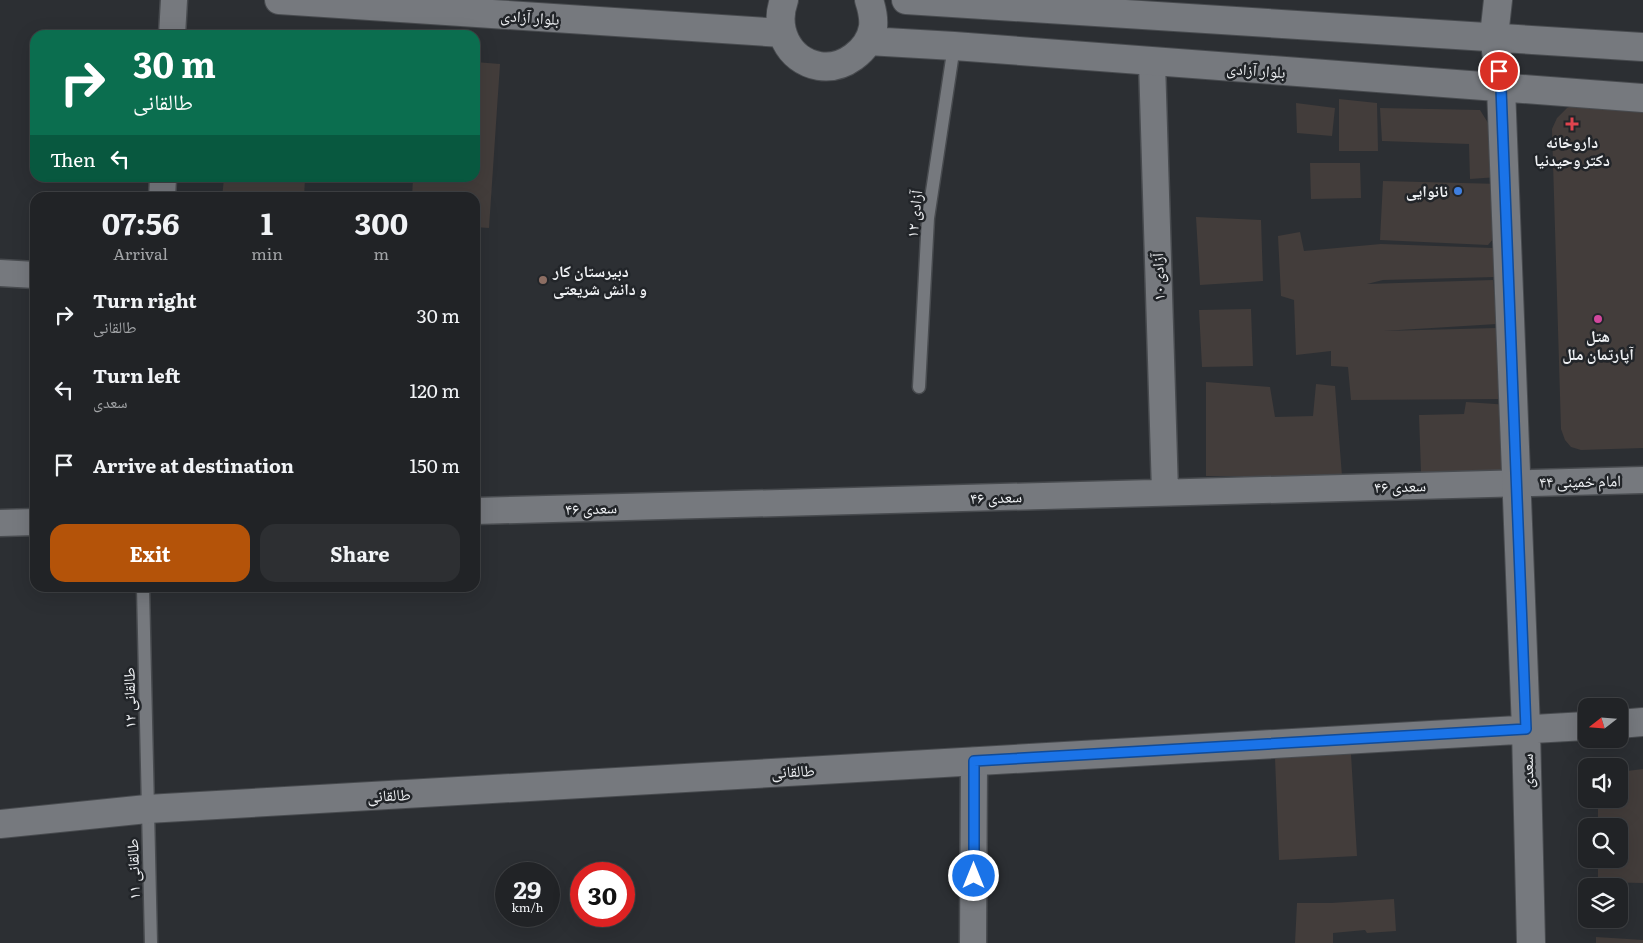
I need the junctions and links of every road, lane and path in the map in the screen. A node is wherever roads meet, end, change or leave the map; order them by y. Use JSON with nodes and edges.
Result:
{"nodes":[{"id":1,"x":174,"y":0,"type":"edge"},
{"id":2,"x":279,"y":0,"type":"edge"},
{"id":3,"x":784,"y":0,"type":"edge"},
{"id":4,"x":869,"y":0,"type":"edge"},
{"id":5,"x":906,"y":0,"type":"edge"},
{"id":6,"x":1498,"y":0,"type":"edge"},
{"id":7,"x":481,"y":7,"type":"edge"},
{"id":8,"x":172,"y":30,"type":"edge"},
{"id":9,"x":782,"y":33,"type":"junction"},
{"id":10,"x":1494,"y":36,"type":"junction"},
{"id":11,"x":868,"y":42,"type":"junction"},
{"id":12,"x":954,"y":46,"type":"junction"},
{"id":13,"x":1643,"y":47,"type":"edge"},
{"id":14,"x":1152,"y":62,"type":"junction"},
{"id":15,"x":1501,"y":88,"type":"junction"},
{"id":16,"x":1643,"y":98,"type":"edge"},
{"id":17,"x":0,"y":273,"type":"edge"},
{"id":18,"x":30,"y":275,"type":"edge"},
{"id":19,"x":919,"y":387,"type":"dead end"},
{"id":20,"x":1643,"y":480,"type":"edge"},
{"id":21,"x":1516,"y":483,"type":"junction"},
{"id":22,"x":1164,"y":492,"type":"junction"},
{"id":23,"x":480,"y":511,"type":"edge"},
{"id":24,"x":30,"y":522,"type":"edge"},
{"id":25,"x":0,"y":523,"type":"edge"},
{"id":26,"x":144,"y":592,"type":"edge"},
{"id":27,"x":1643,"y":722,"type":"edge"},
{"id":28,"x":1628,"y":723,"type":"edge"},
{"id":29,"x":1578,"y":726,"type":"edge"},
{"id":30,"x":1526,"y":729,"type":"junction"},
{"id":31,"x":974,"y":761,"type":"junction"},
{"id":32,"x":147,"y":809,"type":"junction"},
{"id":33,"x":0,"y":824,"type":"edge"},
{"id":34,"x":151,"y":943,"type":"edge"},
{"id":35,"x":973,"y":943,"type":"edge"},
{"id":36,"x":1531,"y":943,"type":"edge"}],
"edges":[{"from":1,"to":8,"type":"street"},
{"from":2,"to":7,"type":"main road","name":"بلوار آزادی"},
{"from":3,"to":9,"type":"main road"},
{"from":4,"to":11,"type":"main road"},
{"from":5,"to":10,"type":"main road"},
{"from":6,"to":10,"type":"main road","name":"سعدی"},
{"from":7,"to":9,"type":"main road","name":"بلوار آزادی"},
{"from":9,"to":11,"type":"main road"},
{"from":10,"to":13,"type":"main road"},
{"from":10,"to":15,"type":"main road","name":"سعدی"},
{"from":11,"to":12,"type":"main road","name":"بلوار آزادی"},
{"from":12,"to":14,"type":"main road","name":"بلوار آزادی"},
{"from":12,"to":19,"type":"lane","name":"آزادی ۱۲"},
{"from":14,"to":15,"type":"main road","name":"بلوار آزادی"},
{"from":14,"to":22,"type":"street","name":"آزادی ۱۰"},
{"from":15,"to":16,"type":"main road","name":"بلوار آزادی"},
{"from":15,"to":21,"type":"main road","name":"سعدی"},
{"from":17,"to":18,"type":"street"},
{"from":20,"to":21,"type":"street","name":"امام خمینی ۴۴"},
{"from":21,"to":22,"type":"street","name":"سعدی ۴۶"},
{"from":21,"to":30,"type":"main road","name":"سعدی"},
{"from":22,"to":23,"type":"street","name":"سعدی ۴۶"},
{"from":24,"to":25,"type":"street"},
{"from":26,"to":32,"type":"lane","name":"طالقانی ۱۲"},
{"from":27,"to":28,"type":"main road"},
{"from":29,"to":30,"type":"main road","name":"طالقانی"},
{"from":30,"to":31,"type":"main road","name":"طالقانی"},
{"from":30,"to":36,"type":"main road","name":"سعدی"},
{"from":31,"to":32,"type":"main road","name":"طالقانی"},
{"from":31,"to":35,"type":"street"},
{"from":32,"to":33,"type":"main road","name":"طالقانی"},
{"from":32,"to":34,"type":"lane","name":"طالقانی ۱۱"}]}
